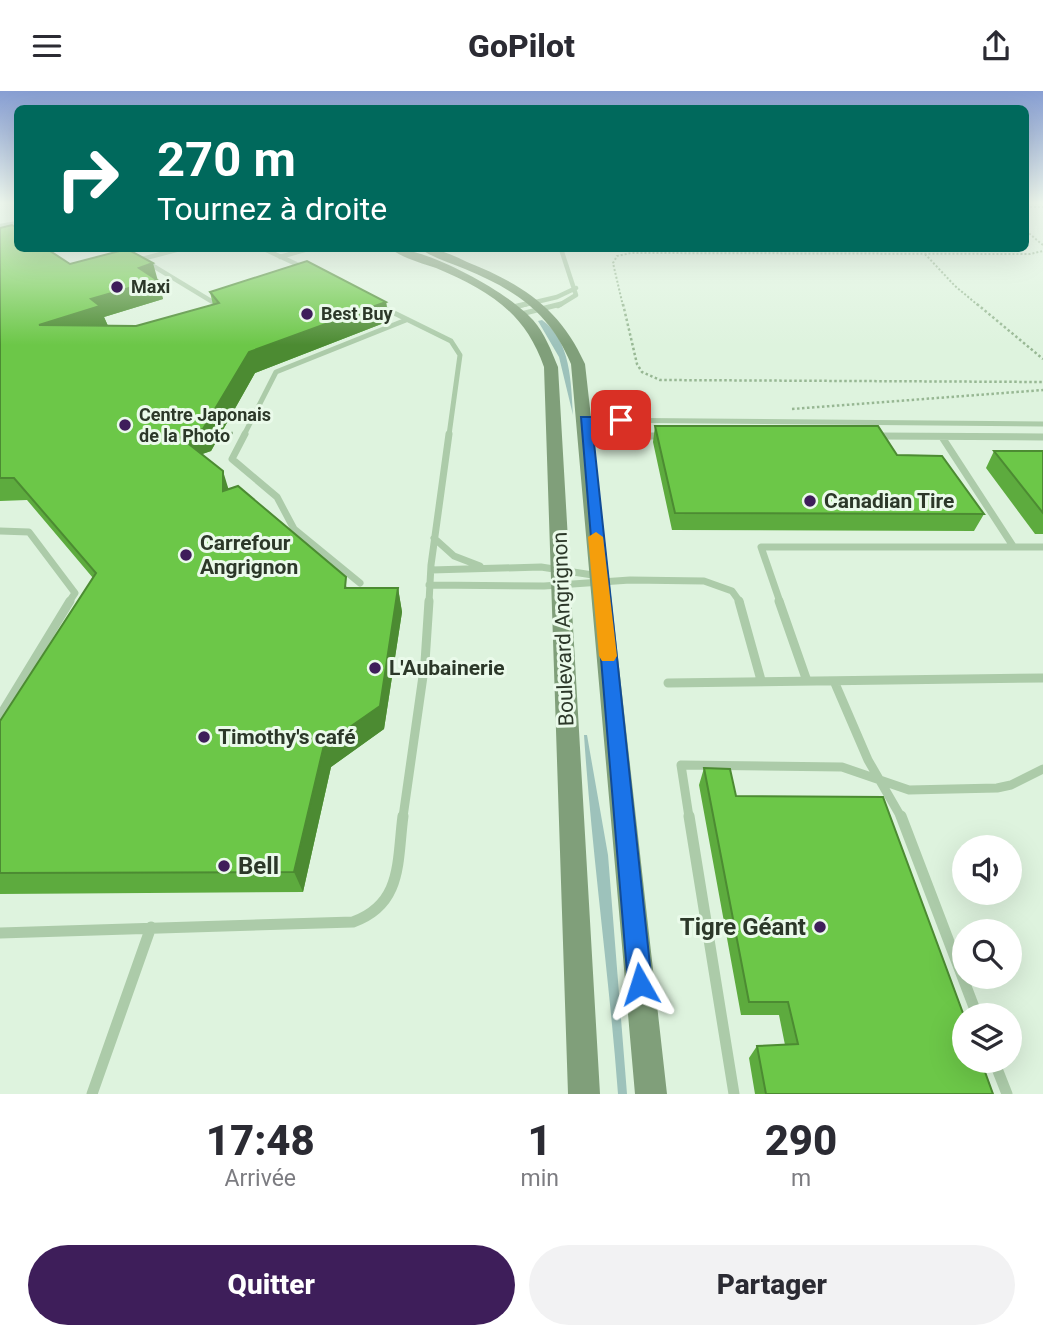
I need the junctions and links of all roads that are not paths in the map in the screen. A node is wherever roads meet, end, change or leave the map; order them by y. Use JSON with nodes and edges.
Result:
{"nodes":[{"id":1,"x":168,"y":252,"type":"edge"},
{"id":2,"x":271,"y":252,"type":"edge"},
{"id":3,"x":298,"y":252,"type":"edge"},
{"id":4,"x":403,"y":252,"type":"edge"},
{"id":5,"x":434,"y":252,"type":"edge"},
{"id":6,"x":562,"y":252,"type":"edge"},
{"id":7,"x":280,"y":257,"type":"junction"},
{"id":8,"x":141,"y":259,"type":"junction"},
{"id":9,"x":130,"y":262,"type":"edge"},
{"id":10,"x":303,"y":276,"type":"edge"},
{"id":11,"x":576,"y":288,"type":"junction"},
{"id":12,"x":229,"y":300,"type":"edge"},
{"id":13,"x":372,"y":301,"type":"edge"},
{"id":14,"x":540,"y":306,"type":"junction"},
{"id":15,"x":517,"y":311,"type":"junction"},
{"id":16,"x":406,"y":320,"type":"junction"},
{"id":17,"x":1043,"y":424,"type":"edge"},
{"id":18,"x":586,"y":428,"type":"junction"},
{"id":19,"x":668,"y":436,"type":"edge"},
{"id":20,"x":873,"y":436,"type":"edge"},
{"id":21,"x":942,"y":436,"type":"junction"},
{"id":22,"x":1043,"y":437,"type":"edge"},
{"id":23,"x":0,"y":531,"type":"edge"},
{"id":24,"x":434,"y":538,"type":"junction"},
{"id":25,"x":1013,"y":546,"type":"junction"},
{"id":26,"x":1043,"y":547,"type":"edge"},
{"id":27,"x":483,"y":567,"type":"junction"},
{"id":28,"x":431,"y":570,"type":"junction"},
{"id":29,"x":561,"y":577,"type":"junction"},
{"id":30,"x":600,"y":579,"type":"junction"},
{"id":31,"x":360,"y":583,"type":"dead end"},
{"id":32,"x":429,"y":585,"type":"junction"},
{"id":33,"x":1043,"y":678,"type":"edge"},
{"id":34,"x":761,"y":680,"type":"junction"},
{"id":35,"x":807,"y":681,"type":"junction"},
{"id":36,"x":834,"y":681,"type":"junction"},
{"id":37,"x":668,"y":683,"type":"dead end"},
{"id":38,"x":0,"y":716,"type":"edge"},
{"id":39,"x":1043,"y":769,"type":"edge"},
{"id":40,"x":881,"y":782,"type":"junction"},
{"id":41,"x":151,"y":927,"type":"junction"},
{"id":42,"x":0,"y":933,"type":"edge"},
{"id":43,"x":971,"y":1003,"type":"edge"},
{"id":44,"x":999,"y":1073,"type":"edge"},
{"id":45,"x":92,"y":1094,"type":"edge"},
{"id":46,"x":584,"y":1094,"type":"edge"},
{"id":47,"x":651,"y":1094,"type":"edge"},
{"id":48,"x":734,"y":1094,"type":"edge"},
{"id":49,"x":1007,"y":1094,"type":"edge"}],
"edges":[{"from":1,"to":8,"type":"lane"},
{"from":2,"to":7,"type":"lane"},
{"from":3,"to":7,"type":"lane"},
{"from":4,"to":15,"type":"main road","name":"Boulevard Angrignon"},
{"from":5,"to":14,"type":"main road","name":"Boulevard Angrignon"},
{"from":6,"to":11,"type":"lane"},
{"from":7,"to":10,"type":"lane"},
{"from":8,"to":9,"type":"lane"},
{"from":8,"to":12,"type":"lane"},
{"from":11,"to":14,"type":"lane"},
{"from":11,"to":14,"type":"lane"},
{"from":13,"to":16,"type":"lane"},
{"from":14,"to":15,"type":"lane"},
{"from":14,"to":15,"type":"lane"},
{"from":14,"to":18,"type":"main road","name":"Boulevard Angrignon"},
{"from":15,"to":29,"type":"main road","name":"Boulevard Angrignon"},
{"from":16,"to":24,"type":"lane"},
{"from":16,"to":31,"type":"lane"},
{"from":17,"to":18,"type":"lane"},
{"from":18,"to":19,"type":"lane"},
{"from":18,"to":30,"type":"main road","name":"Boulevard Angrignon"},
{"from":20,"to":21,"type":"lane"},
{"from":21,"to":22,"type":"lane"},
{"from":21,"to":25,"type":"lane"},
{"from":23,"to":38,"type":"lane"},
{"from":24,"to":27,"type":"lane"},
{"from":24,"to":28,"type":"lane"},
{"from":25,"to":26,"type":"lane"},
{"from":25,"to":35,"type":"lane"},
{"from":27,"to":28,"type":"lane"},
{"from":27,"to":29,"type":"lane"},
{"from":28,"to":32,"type":"lane"},
{"from":29,"to":30,"type":"lane"},
{"from":29,"to":30,"type":"lane"},
{"from":29,"to":32,"type":"lane"},
{"from":29,"to":46,"type":"main road","name":"Boulevard Angrignon"},
{"from":30,"to":34,"type":"lane"},
{"from":30,"to":47,"type":"main road","name":"Boulevard Angrignon"},
{"from":32,"to":41,"type":"lane"},
{"from":33,"to":36,"type":"lane"},
{"from":34,"to":35,"type":"lane"},
{"from":34,"to":37,"type":"lane"},
{"from":35,"to":36,"type":"lane"},
{"from":36,"to":40,"type":"lane"},
{"from":39,"to":40,"type":"lane"},
{"from":40,"to":43,"type":"lane"},
{"from":40,"to":48,"type":"lane"},
{"from":41,"to":42,"type":"lane"},
{"from":41,"to":45,"type":"lane"},
{"from":44,"to":49,"type":"lane"}]}
